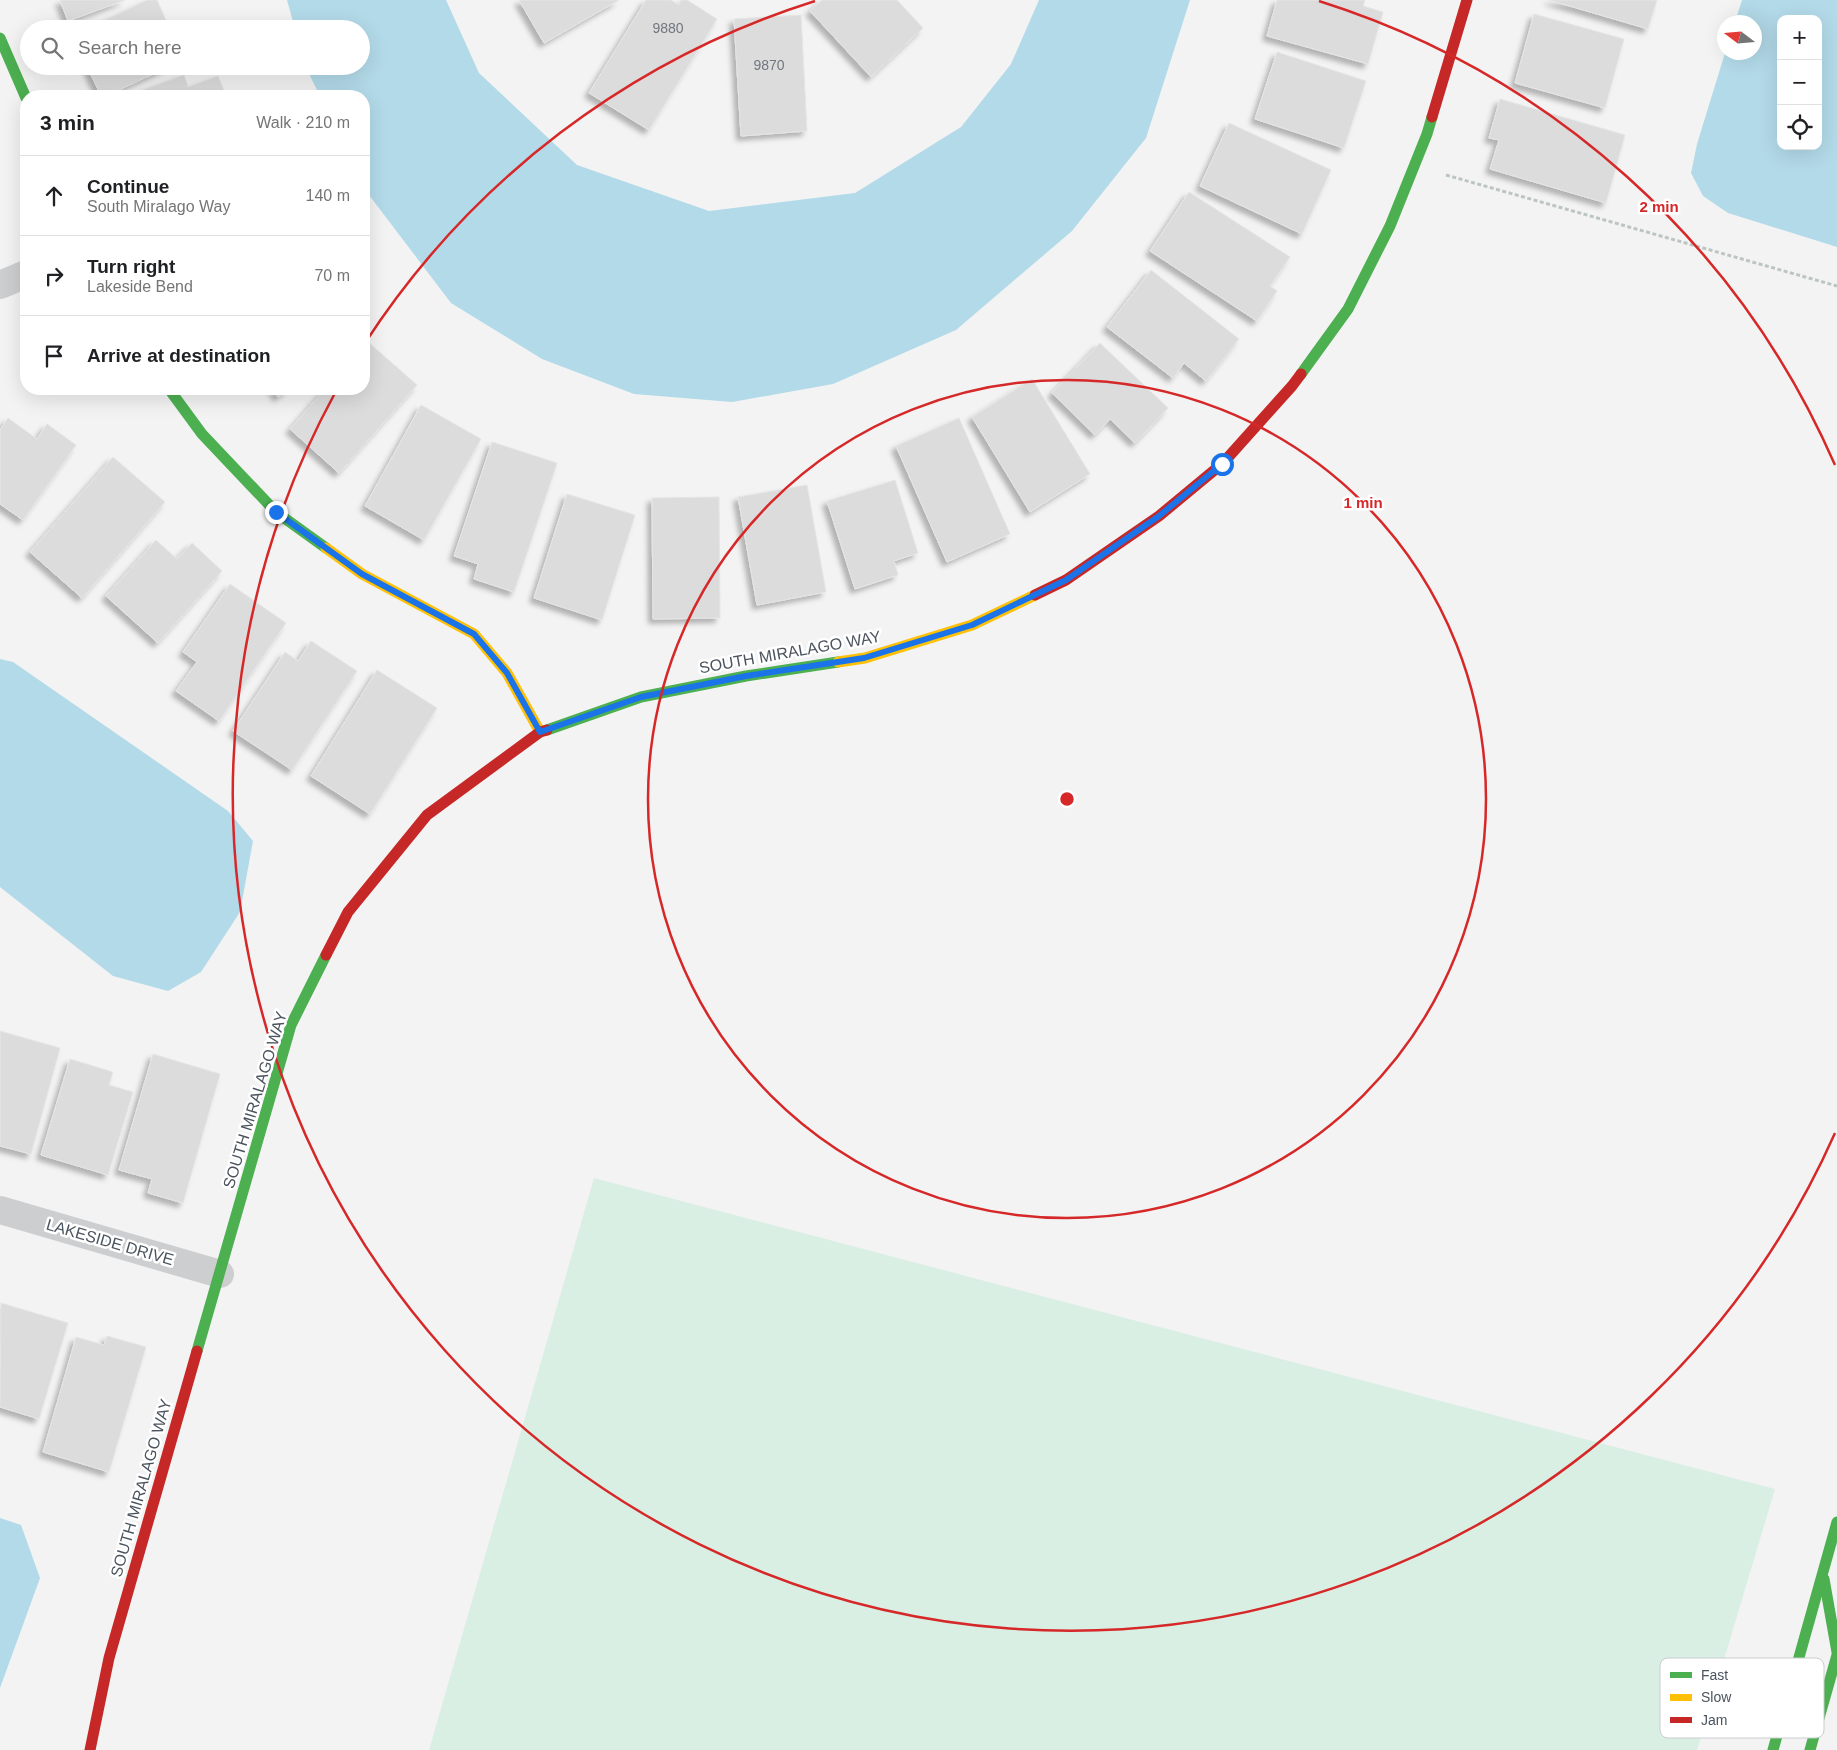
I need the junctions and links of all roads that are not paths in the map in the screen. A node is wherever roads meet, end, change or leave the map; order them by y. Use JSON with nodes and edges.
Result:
{"nodes":[{"id":1,"x":1467,"y":0,"type":"edge"},
{"id":2,"x":0,"y":38,"type":"edge"},
{"id":3,"x":23,"y":90,"type":"edge"},
{"id":4,"x":20,"y":277,"type":"edge"},
{"id":5,"x":0,"y":285,"type":"edge"},
{"id":6,"x":173,"y":395,"type":"edge"},
{"id":7,"x":540,"y":732,"type":"junction"},
{"id":8,"x":0,"y":1210,"type":"edge"},
{"id":9,"x":220,"y":1274,"type":"junction"},
{"id":10,"x":1837,"y":1522,"type":"edge"},
{"id":11,"x":1822,"y":1573,"type":"junction"},
{"id":12,"x":1837,"y":1654,"type":"edge"},
{"id":13,"x":1798,"y":1658,"type":"edge"},
{"id":14,"x":1824,"y":1700,"type":"edge"},
{"id":15,"x":90,"y":1750,"type":"edge"}],
"edges":[{"from":1,"to":7,"type":"street","name":"SOUTH MIRALAGO WAY"},
{"from":2,"to":3,"type":"street"},
{"from":4,"to":5,"type":"street"},
{"from":6,"to":7,"type":"street"},
{"from":7,"to":9,"type":"street","name":"SOUTH MIRALAGO WAY"},
{"from":8,"to":9,"type":"street","name":"LAKESIDE DRIVE"},
{"from":9,"to":15,"type":"street","name":"SOUTH MIRALAGO WAY"},
{"from":10,"to":11,"type":"street"},
{"from":11,"to":12,"type":"street"},
{"from":11,"to":13,"type":"street"},
{"from":12,"to":14,"type":"street"}]}
